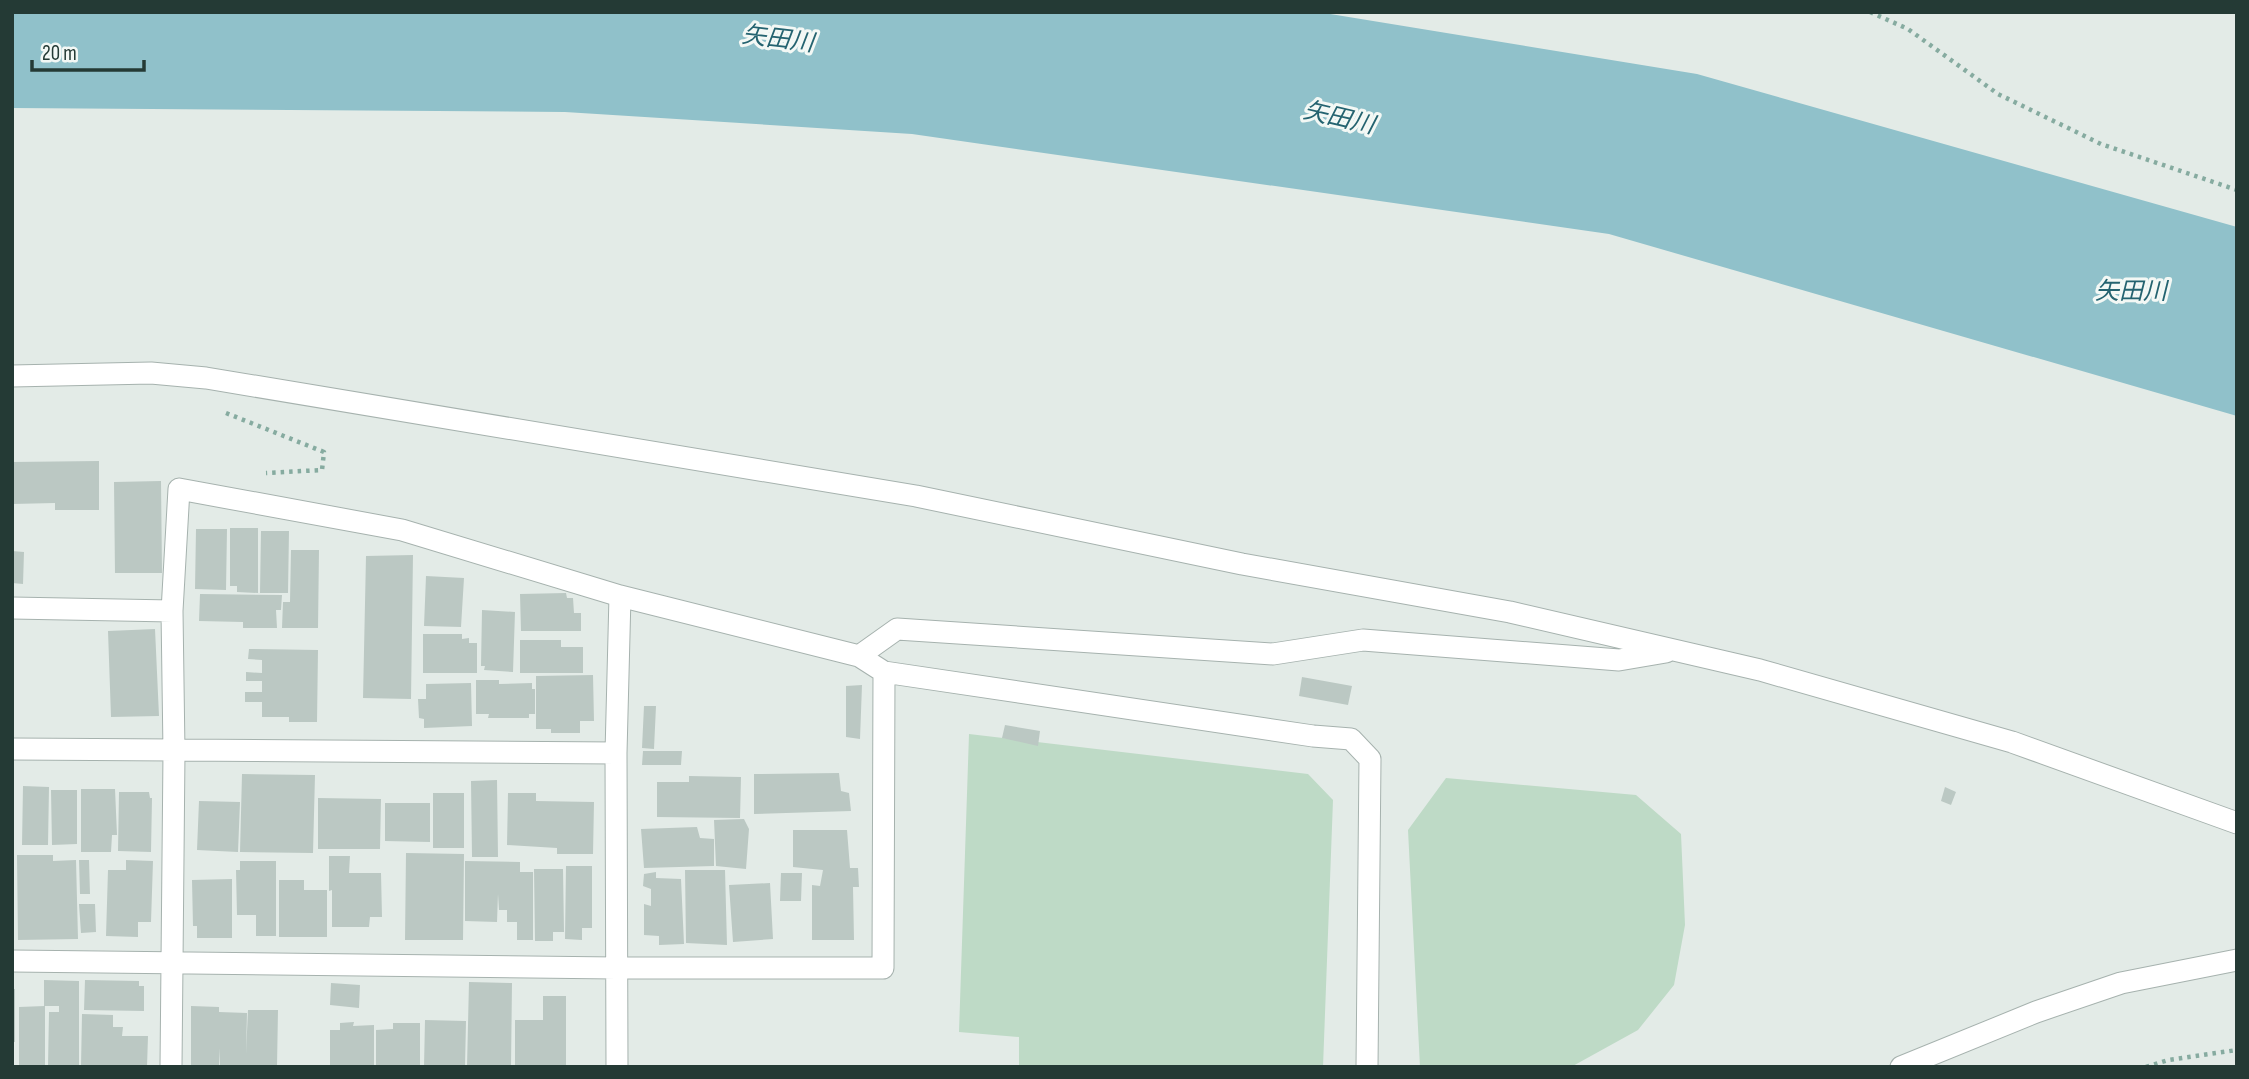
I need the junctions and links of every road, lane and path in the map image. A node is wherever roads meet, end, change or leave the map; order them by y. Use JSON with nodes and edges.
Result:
{"nodes":[{"id":1,"x":1870,"y":12,"type":"edge"},
{"id":2,"x":2237,"y":190,"type":"edge"},
{"id":3,"x":12,"y":376,"type":"edge"},
{"id":4,"x":206,"y":378,"type":"junction"},
{"id":5,"x":258,"y":473,"type":"dead end"},
{"id":6,"x":620,"y":596,"type":"junction"},
{"id":7,"x":12,"y":608,"type":"edge"},
{"id":8,"x":172,"y":611,"type":"junction"},
{"id":9,"x":1675,"y":650,"type":"junction"},
{"id":10,"x":859,"y":656,"type":"junction"},
{"id":11,"x":884,"y":672,"type":"junction"},
{"id":12,"x":12,"y":749,"type":"edge"},
{"id":13,"x":174,"y":752,"type":"junction"},
{"id":14,"x":616,"y":753,"type":"junction"},
{"id":15,"x":2237,"y":823,"type":"edge"},
{"id":16,"x":2237,"y":960,"type":"edge"},
{"id":17,"x":12,"y":961,"type":"edge"},
{"id":18,"x":170,"y":961,"type":"junction"},
{"id":19,"x":616,"y":968,"type":"junction"},
{"id":20,"x":2237,"y":1050,"type":"edge"},
{"id":21,"x":171,"y":1067,"type":"edge"},
{"id":22,"x":617,"y":1067,"type":"edge"},
{"id":23,"x":1367,"y":1067,"type":"edge"},
{"id":24,"x":1900,"y":1067,"type":"edge"},
{"id":25,"x":2146,"y":1067,"type":"edge"}],
"edges":[{"from":1,"to":2,"type":"path"},
{"from":3,"to":4,"type":"street"},
{"from":4,"to":5,"type":"path"},
{"from":4,"to":9,"type":"street"},
{"from":6,"to":8,"type":"street"},
{"from":6,"to":10,"type":"street"},
{"from":6,"to":14,"type":"street"},
{"from":7,"to":8,"type":"street"},
{"from":8,"to":13,"type":"street"},
{"from":9,"to":10,"type":"street"},
{"from":9,"to":15,"type":"street"},
{"from":10,"to":11,"type":"street"},
{"from":11,"to":19,"type":"street"},
{"from":11,"to":23,"type":"street"},
{"from":12,"to":13,"type":"street"},
{"from":13,"to":14,"type":"street"},
{"from":13,"to":18,"type":"street"},
{"from":14,"to":19,"type":"street"},
{"from":16,"to":24,"type":"street"},
{"from":17,"to":18,"type":"street"},
{"from":18,"to":19,"type":"street"},
{"from":18,"to":21,"type":"street"},
{"from":19,"to":22,"type":"street"},
{"from":20,"to":25,"type":"path"}]}
